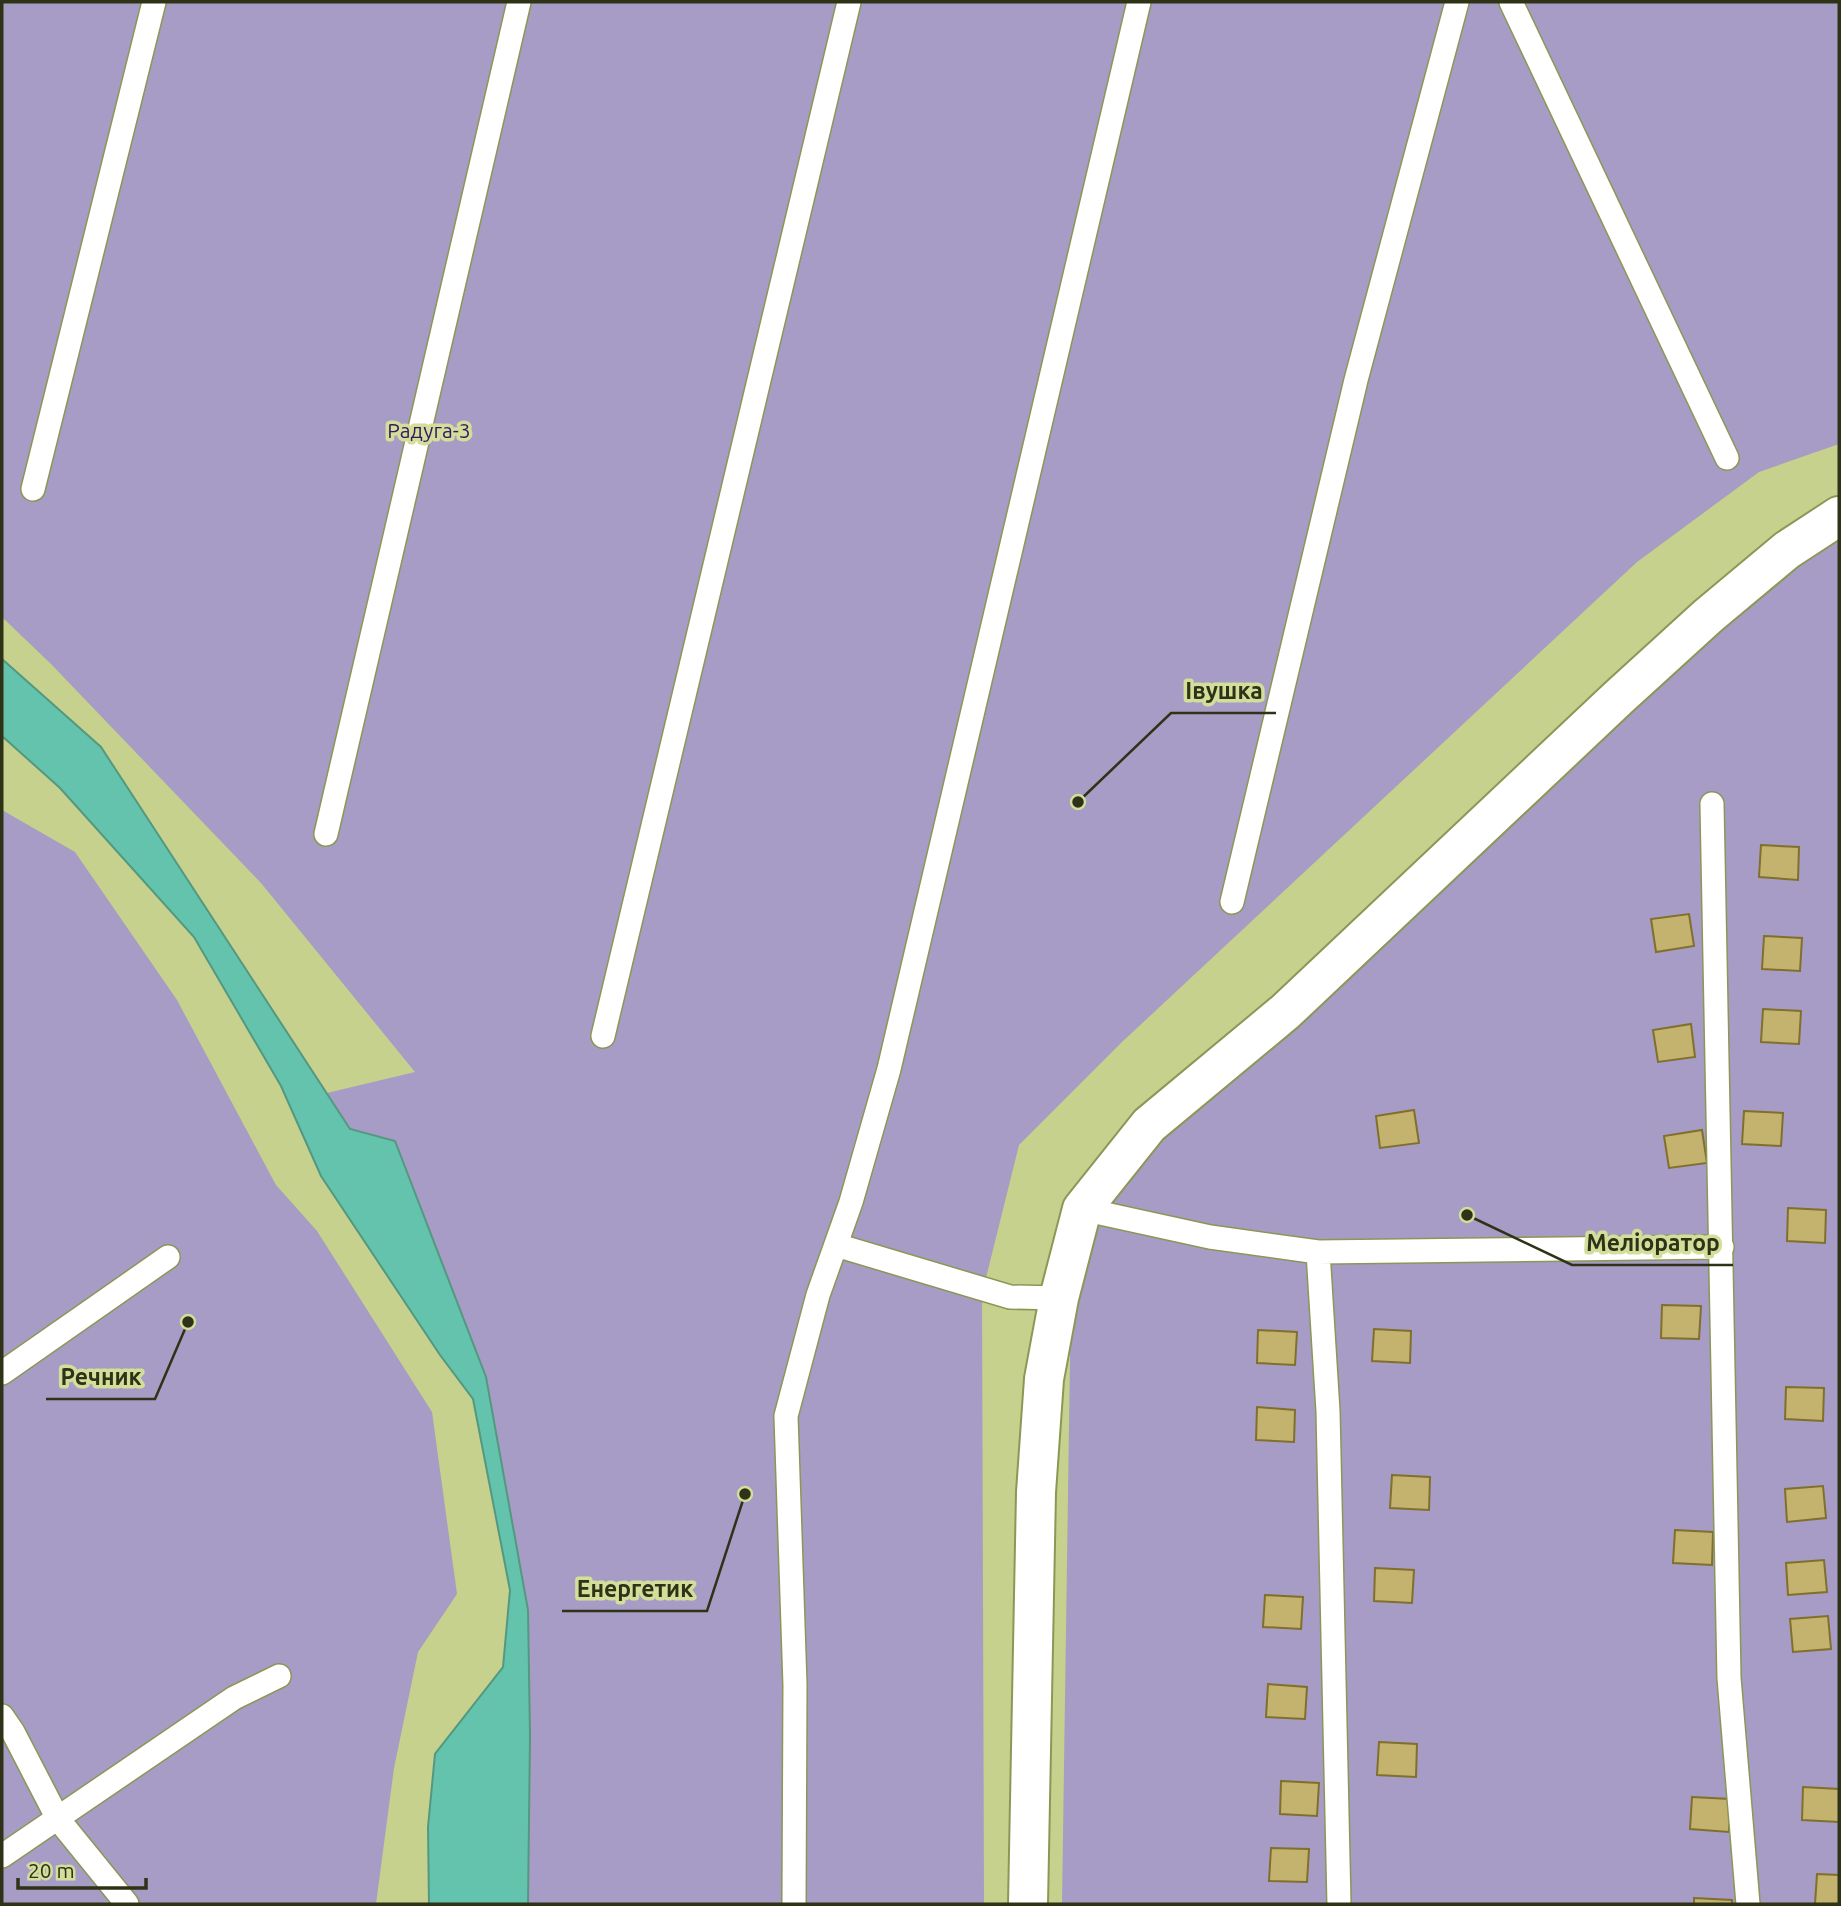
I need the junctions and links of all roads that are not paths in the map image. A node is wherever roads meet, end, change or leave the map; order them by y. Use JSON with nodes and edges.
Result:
{"nodes":[{"id":1,"x":154,"y":2,"type":"edge"},
{"id":2,"x":519,"y":2,"type":"edge"},
{"id":3,"x":849,"y":2,"type":"edge"},
{"id":4,"x":1139,"y":2,"type":"edge"},
{"id":5,"x":1457,"y":2,"type":"edge"},
{"id":6,"x":1511,"y":2,"type":"edge"},
{"id":7,"x":1727,"y":458,"type":"dead end"},
{"id":8,"x":33,"y":489,"type":"dead end"},
{"id":9,"x":1839,"y":516,"type":"edge"},
{"id":10,"x":1712,"y":804,"type":"dead end"},
{"id":11,"x":326,"y":834,"type":"dead end"},
{"id":12,"x":1232,"y":902,"type":"dead end"},
{"id":13,"x":603,"y":1036,"type":"dead end"},
{"id":14,"x":1082,"y":1209,"type":"junction"},
{"id":15,"x":836,"y":1245,"type":"junction"},
{"id":16,"x":1722,"y":1247,"type":"junction"},
{"id":17,"x":1318,"y":1252,"type":"junction"},
{"id":18,"x":168,"y":1257,"type":"dead end"},
{"id":19,"x":1059,"y":1298,"type":"junction"},
{"id":20,"x":2,"y":1373,"type":"edge"},
{"id":21,"x":279,"y":1676,"type":"dead end"},
{"id":22,"x":2,"y":1716,"type":"edge"},
{"id":23,"x":58,"y":1819,"type":"junction"},
{"id":24,"x":2,"y":1856,"type":"edge"},
{"id":25,"x":127,"y":1904,"type":"edge"},
{"id":26,"x":794,"y":1904,"type":"edge"},
{"id":27,"x":1028,"y":1904,"type":"edge"},
{"id":28,"x":1339,"y":1904,"type":"edge"},
{"id":29,"x":1748,"y":1904,"type":"edge"}],
"edges":[{"from":1,"to":8,"type":"lane"},
{"from":2,"to":11,"type":"lane"},
{"from":3,"to":13,"type":"lane"},
{"from":4,"to":15,"type":"lane"},
{"from":5,"to":12,"type":"lane"},
{"from":6,"to":7,"type":"lane"},
{"from":9,"to":14,"type":"street"},
{"from":10,"to":16,"type":"lane"},
{"from":14,"to":17,"type":"lane"},
{"from":14,"to":19,"type":"street"},
{"from":15,"to":19,"type":"lane"},
{"from":15,"to":26,"type":"lane"},
{"from":16,"to":17,"type":"lane"},
{"from":16,"to":29,"type":"lane"},
{"from":17,"to":28,"type":"lane"},
{"from":18,"to":20,"type":"lane"},
{"from":19,"to":27,"type":"street"},
{"from":21,"to":23,"type":"lane"},
{"from":22,"to":23,"type":"lane"},
{"from":23,"to":24,"type":"lane"},
{"from":23,"to":25,"type":"lane"}]}
